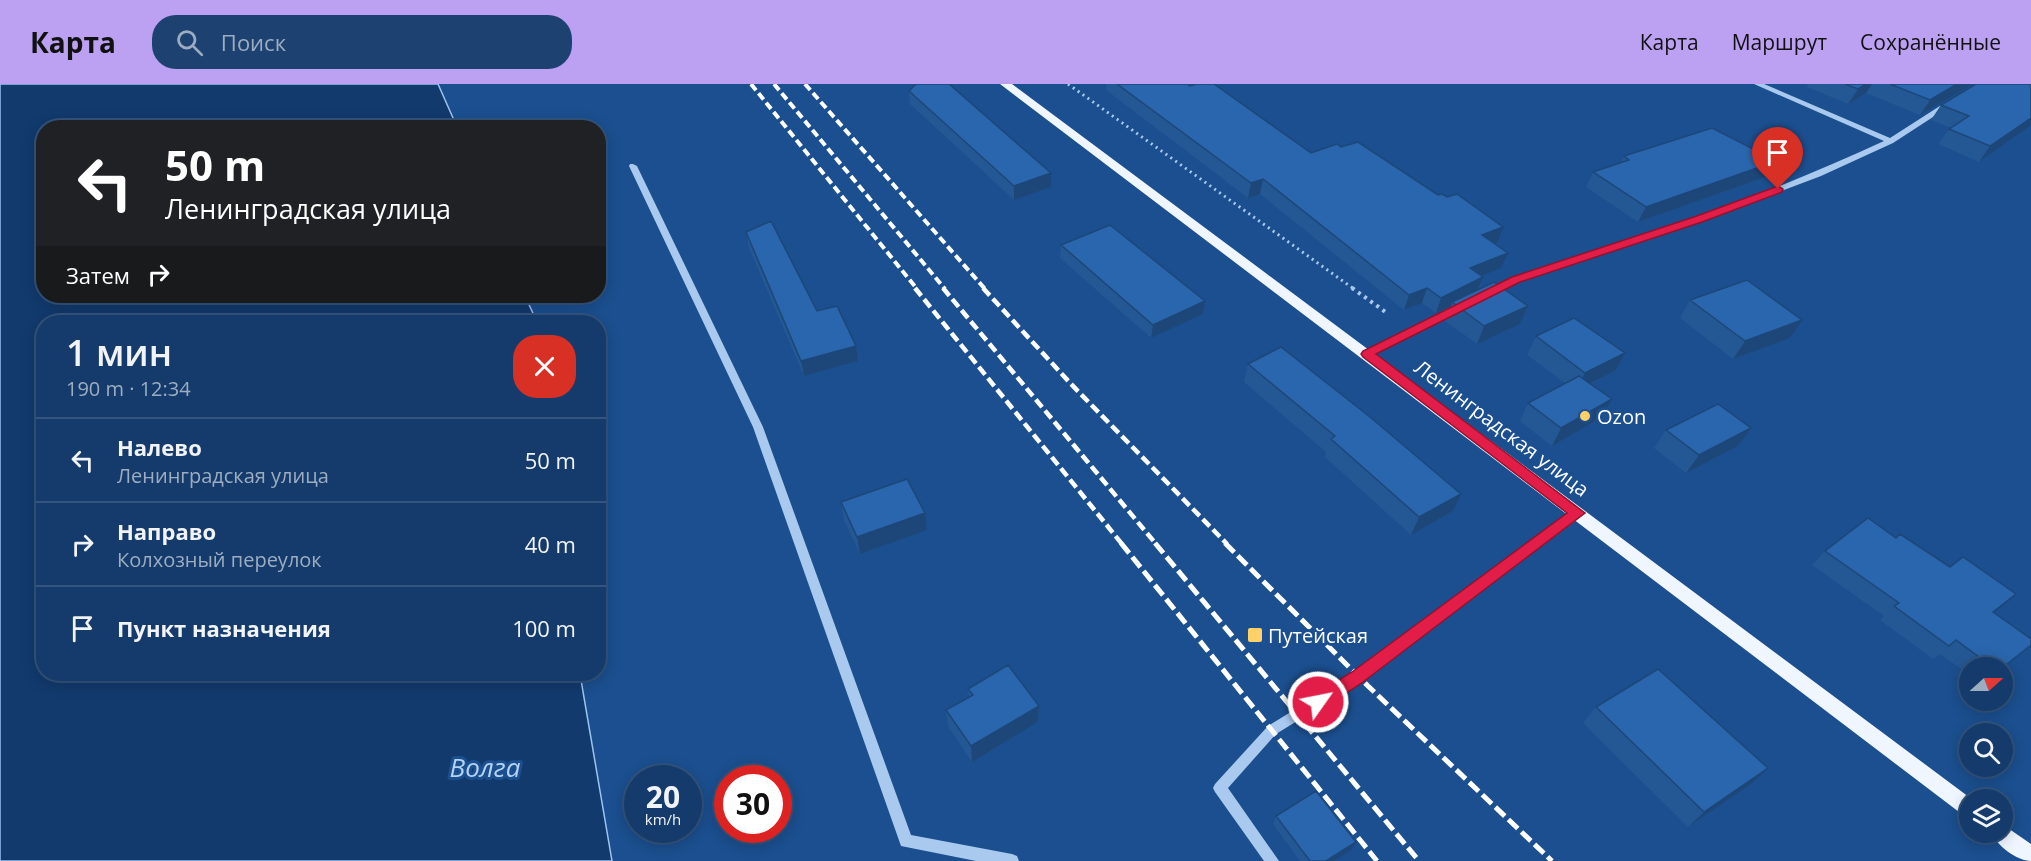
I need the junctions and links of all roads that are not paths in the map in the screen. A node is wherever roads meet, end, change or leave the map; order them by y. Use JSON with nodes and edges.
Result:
{"nodes":[{"id":1,"x":1005,"y":84,"type":"edge"},
{"id":2,"x":1758,"y":84,"type":"edge"},
{"id":3,"x":1950,"y":104,"type":"edge"},
{"id":4,"x":1890,"y":141,"type":"junction"},
{"id":5,"x":633,"y":166,"type":"dead end"},
{"id":6,"x":1476,"y":298,"type":"edge"},
{"id":7,"x":1466,"y":303,"type":"edge"},
{"id":8,"x":1367,"y":354,"type":"junction"},
{"id":9,"x":1578,"y":513,"type":"junction"},
{"id":10,"x":1959,"y":801,"type":"edge"},
{"id":11,"x":2013,"y":842,"type":"edge"},
{"id":12,"x":2031,"y":856,"type":"edge"},
{"id":13,"x":1012,"y":861,"type":"edge"},
{"id":14,"x":1272,"y":861,"type":"edge"}],
"edges":[{"from":1,"to":8,"type":"main road","name":"Ленинградская улица"},
{"from":2,"to":4,"type":"street"},
{"from":3,"to":4,"type":"street"},
{"from":4,"to":6,"type":"street"},
{"from":5,"to":13,"type":"street"},
{"from":7,"to":8,"type":"street"},
{"from":8,"to":9,"type":"main road","name":"Ленинградская улица"},
{"from":9,"to":10,"type":"main road","name":"Ленинградская улица"},
{"from":9,"to":14,"type":"street"},
{"from":11,"to":12,"type":"main road"}]}
